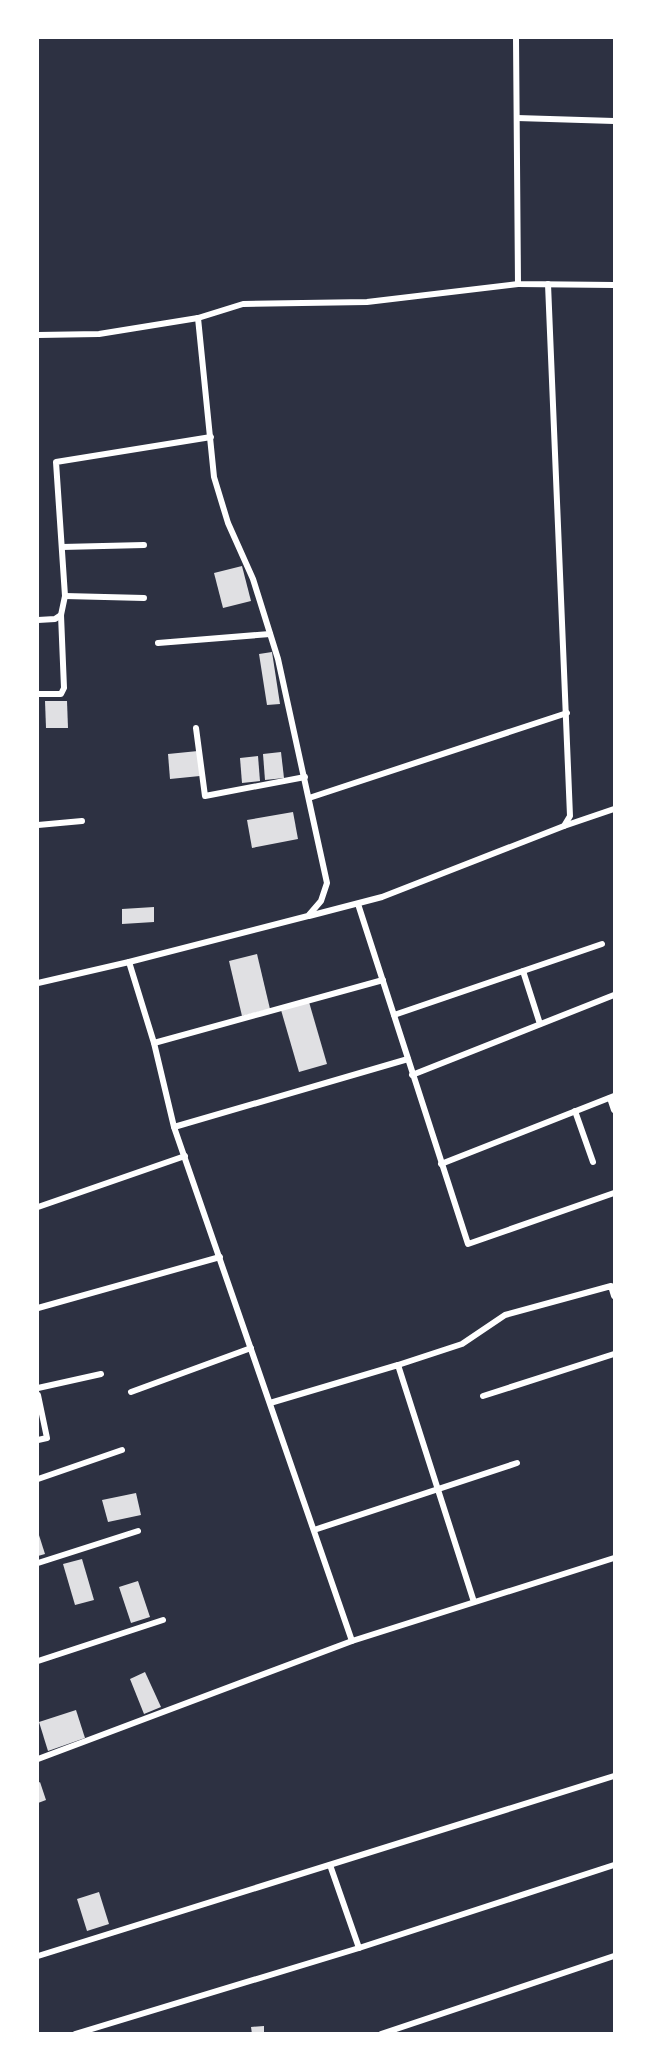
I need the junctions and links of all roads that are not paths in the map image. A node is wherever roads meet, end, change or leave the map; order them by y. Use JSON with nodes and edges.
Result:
{"nodes":[{"id":1,"x":516,"y":38,"type":"edge"},
{"id":2,"x":517,"y":118,"type":"junction"},
{"id":3,"x":615,"y":121,"type":"edge"},
{"id":4,"x":518,"y":284,"type":"junction"},
{"id":5,"x":548,"y":284,"type":"junction"},
{"id":6,"x":615,"y":285,"type":"edge"},
{"id":7,"x":198,"y":318,"type":"junction"},
{"id":8,"x":38,"y":335,"type":"edge"},
{"id":9,"x":211,"y":437,"type":"junction"},
{"id":10,"x":144,"y":545,"type":"dead end"},
{"id":11,"x":62,"y":547,"type":"junction"},
{"id":12,"x":65,"y":596,"type":"junction"},
{"id":13,"x":144,"y":598,"type":"dead end"},
{"id":14,"x":61,"y":615,"type":"junction"},
{"id":15,"x":38,"y":620,"type":"edge"},
{"id":16,"x":270,"y":634,"type":"junction"},
{"id":17,"x":158,"y":643,"type":"dead end"},
{"id":18,"x":38,"y":694,"type":"edge"},
{"id":19,"x":567,"y":713,"type":"junction"},
{"id":20,"x":196,"y":728,"type":"dead end"},
{"id":21,"x":305,"y":777,"type":"junction"},
{"id":22,"x":309,"y":798,"type":"junction"},
{"id":23,"x":615,"y":809,"type":"edge"},
{"id":24,"x":82,"y":821,"type":"dead end"},
{"id":25,"x":38,"y":825,"type":"edge"},
{"id":26,"x":564,"y":826,"type":"junction"},
{"id":27,"x":358,"y":904,"type":"junction"},
{"id":28,"x":308,"y":916,"type":"junction"},
{"id":29,"x":602,"y":944,"type":"dead end"},
{"id":30,"x":129,"y":962,"type":"junction"},
{"id":31,"x":523,"y":971,"type":"junction"},
{"id":32,"x":382,"y":980,"type":"junction"},
{"id":33,"x":38,"y":983,"type":"edge"},
{"id":34,"x":615,"y":995,"type":"edge"},
{"id":35,"x":393,"y":1015,"type":"junction"},
{"id":36,"x":540,"y":1024,"type":"junction"},
{"id":37,"x":154,"y":1043,"type":"junction"},
{"id":38,"x":408,"y":1059,"type":"junction"},
{"id":39,"x":412,"y":1075,"type":"junction"},
{"id":40,"x":612,"y":1097,"type":"edge"},
{"id":41,"x":615,"y":1110,"type":"edge"},
{"id":42,"x":575,"y":1111,"type":"junction"},
{"id":43,"x":174,"y":1128,"type":"junction"},
{"id":44,"x":185,"y":1156,"type":"junction"},
{"id":45,"x":592,"y":1161,"type":"dead end"},
{"id":46,"x":441,"y":1164,"type":"junction"},
{"id":47,"x":615,"y":1193,"type":"edge"},
{"id":48,"x":38,"y":1207,"type":"edge"},
{"id":49,"x":220,"y":1257,"type":"junction"},
{"id":50,"x":615,"y":1296,"type":"edge"},
{"id":51,"x":38,"y":1308,"type":"edge"},
{"id":52,"x":251,"y":1348,"type":"junction"},
{"id":53,"x":615,"y":1354,"type":"edge"},
{"id":54,"x":398,"y":1365,"type":"junction"},
{"id":55,"x":101,"y":1374,"type":"dead end"},
{"id":56,"x":38,"y":1388,"type":"edge"},
{"id":57,"x":131,"y":1392,"type":"dead end"},
{"id":58,"x":38,"y":1395,"type":"edge"},
{"id":59,"x":483,"y":1396,"type":"dead end"},
{"id":60,"x":270,"y":1403,"type":"junction"},
{"id":61,"x":38,"y":1440,"type":"edge"},
{"id":62,"x":122,"y":1450,"type":"dead end"},
{"id":63,"x":517,"y":1462,"type":"dead end"},
{"id":64,"x":38,"y":1479,"type":"edge"},
{"id":65,"x":436,"y":1490,"type":"junction"},
{"id":66,"x":314,"y":1530,"type":"junction"},
{"id":67,"x":138,"y":1531,"type":"dead end"},
{"id":68,"x":615,"y":1558,"type":"edge"},
{"id":69,"x":38,"y":1563,"type":"edge"},
{"id":70,"x":474,"y":1602,"type":"junction"},
{"id":71,"x":163,"y":1620,"type":"dead end"},
{"id":72,"x":352,"y":1641,"type":"junction"},
{"id":73,"x":38,"y":1661,"type":"edge"},
{"id":74,"x":38,"y":1759,"type":"edge"},
{"id":75,"x":615,"y":1776,"type":"edge"},
{"id":76,"x":330,"y":1865,"type":"junction"},
{"id":77,"x":615,"y":1865,"type":"edge"},
{"id":78,"x":359,"y":1947,"type":"junction"},
{"id":79,"x":38,"y":1956,"type":"edge"},
{"id":80,"x":615,"y":1956,"type":"edge"},
{"id":81,"x":75,"y":2034,"type":"edge"},
{"id":82,"x":381,"y":2034,"type":"edge"}],
"edges":[{"from":1,"to":2,"type":"street"},
{"from":2,"to":3,"type":"street"},
{"from":2,"to":4,"type":"street"},
{"from":4,"to":5,"type":"street"},
{"from":4,"to":7,"type":"street"},
{"from":5,"to":6,"type":"street"},
{"from":5,"to":19,"type":"street"},
{"from":7,"to":8,"type":"street"},
{"from":7,"to":9,"type":"street"},
{"from":9,"to":11,"type":"street"},
{"from":9,"to":16,"type":"street"},
{"from":10,"to":11,"type":"street"},
{"from":11,"to":12,"type":"street"},
{"from":12,"to":13,"type":"street"},
{"from":12,"to":14,"type":"street"},
{"from":14,"to":15,"type":"street"},
{"from":14,"to":18,"type":"street"},
{"from":16,"to":17,"type":"street"},
{"from":16,"to":21,"type":"street"},
{"from":19,"to":22,"type":"street"},
{"from":19,"to":26,"type":"street"},
{"from":20,"to":21,"type":"street"},
{"from":21,"to":22,"type":"street"},
{"from":22,"to":28,"type":"street"},
{"from":23,"to":26,"type":"street"},
{"from":24,"to":25,"type":"street"},
{"from":26,"to":27,"type":"street"},
{"from":27,"to":28,"type":"street"},
{"from":27,"to":32,"type":"street"},
{"from":28,"to":30,"type":"street"},
{"from":29,"to":31,"type":"street"},
{"from":30,"to":33,"type":"street"},
{"from":30,"to":37,"type":"street"},
{"from":31,"to":35,"type":"street"},
{"from":31,"to":36,"type":"street"},
{"from":32,"to":35,"type":"street"},
{"from":32,"to":37,"type":"street"},
{"from":34,"to":36,"type":"street"},
{"from":35,"to":38,"type":"street"},
{"from":36,"to":39,"type":"street"},
{"from":37,"to":43,"type":"street"},
{"from":38,"to":39,"type":"street"},
{"from":38,"to":43,"type":"street"},
{"from":39,"to":46,"type":"street"},
{"from":40,"to":41,"type":"street"},
{"from":40,"to":42,"type":"street"},
{"from":42,"to":45,"type":"street"},
{"from":42,"to":46,"type":"street"},
{"from":43,"to":44,"type":"street"},
{"from":44,"to":48,"type":"street"},
{"from":44,"to":49,"type":"street"},
{"from":46,"to":47,"type":"street"},
{"from":49,"to":51,"type":"street"},
{"from":49,"to":52,"type":"street"},
{"from":50,"to":54,"type":"street"},
{"from":52,"to":57,"type":"street"},
{"from":52,"to":60,"type":"street"},
{"from":53,"to":59,"type":"street"},
{"from":54,"to":60,"type":"street"},
{"from":54,"to":65,"type":"street"},
{"from":55,"to":56,"type":"street"},
{"from":58,"to":61,"type":"street"},
{"from":60,"to":66,"type":"street"},
{"from":62,"to":64,"type":"street"},
{"from":63,"to":65,"type":"street"},
{"from":65,"to":66,"type":"street"},
{"from":65,"to":70,"type":"street"},
{"from":66,"to":72,"type":"street"},
{"from":67,"to":69,"type":"street"},
{"from":68,"to":70,"type":"street"},
{"from":70,"to":72,"type":"street"},
{"from":71,"to":73,"type":"street"},
{"from":72,"to":74,"type":"street"},
{"from":75,"to":76,"type":"street"},
{"from":76,"to":78,"type":"street"},
{"from":76,"to":79,"type":"street"},
{"from":77,"to":78,"type":"street"},
{"from":78,"to":81,"type":"street"},
{"from":80,"to":82,"type":"street"}]}
